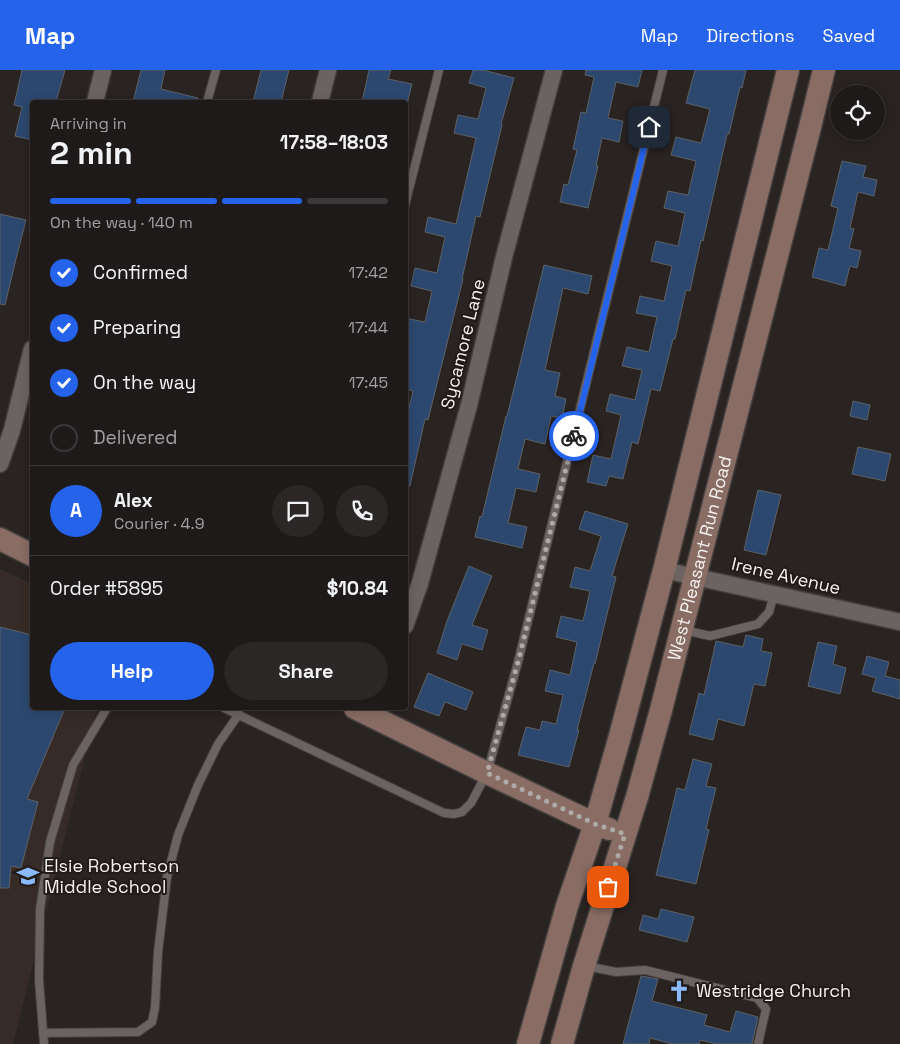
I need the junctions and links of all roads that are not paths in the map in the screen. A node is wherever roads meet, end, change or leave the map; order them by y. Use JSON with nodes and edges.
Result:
{"nodes":[{"id":1,"x":103,"y":70,"type":"edge"},
{"id":2,"x":216,"y":70,"type":"edge"},
{"id":3,"x":328,"y":70,"type":"edge"},
{"id":4,"x":439,"y":70,"type":"edge"},
{"id":5,"x":554,"y":70,"type":"edge"},
{"id":6,"x":664,"y":70,"type":"edge"},
{"id":7,"x":788,"y":70,"type":"edge"},
{"id":8,"x":824,"y":70,"type":"edge"},
{"id":9,"x":96,"y":100,"type":"edge"},
{"id":10,"x":208,"y":100,"type":"edge"},
{"id":11,"x":320,"y":100,"type":"edge"},
{"id":12,"x":408,"y":193,"type":"edge"},
{"id":13,"x":30,"y":357,"type":"edge"},
{"id":14,"x":0,"y":464,"type":"edge"},
{"id":15,"x":0,"y":539,"type":"edge"},
{"id":16,"x":30,"y":554,"type":"edge"},
{"id":17,"x":664,"y":570,"type":"junction"},
{"id":18,"x":696,"y":576,"type":"junction"},
{"id":19,"x":774,"y":594,"type":"junction"},
{"id":20,"x":408,"y":617,"type":"edge"},
{"id":21,"x":900,"y":622,"type":"edge"},
{"id":22,"x":682,"y":630,"type":"junction"},
{"id":23,"x":106,"y":710,"type":"edge"},
{"id":24,"x":229,"y":710,"type":"edge"},
{"id":25,"x":366,"y":710,"type":"edge"},
{"id":26,"x":239,"y":714,"type":"junction"},
{"id":27,"x":487,"y":773,"type":"junction"},
{"id":28,"x":595,"y":824,"type":"junction"},
{"id":29,"x":625,"y":834,"type":"junction"},
{"id":30,"x":584,"y":966,"type":"junction"},
{"id":31,"x":43,"y":1033,"type":"junction"},
{"id":32,"x":44,"y":1044,"type":"edge"},
{"id":33,"x":528,"y":1044,"type":"edge"},
{"id":34,"x":562,"y":1044,"type":"edge"},
{"id":35,"x":758,"y":1044,"type":"edge"}],
"edges":[{"from":1,"to":9,"type":"street"},
{"from":2,"to":10,"type":"lane"},
{"from":3,"to":11,"type":"street"},
{"from":4,"to":12,"type":"lane"},
{"from":5,"to":20,"type":"street","name":"Sycamore Lane"},
{"from":6,"to":27,"type":"lane"},
{"from":7,"to":17,"type":"main road","name":"West Pleasant Run Road"},
{"from":8,"to":18,"type":"main road","name":"West Pleasant Run Road"},
{"from":13,"to":14,"type":"street"},
{"from":15,"to":16,"type":"main road"},
{"from":17,"to":18,"type":"street","name":"Irene Avenue"},
{"from":17,"to":28,"type":"main road","name":"West Pleasant Run Road"},
{"from":18,"to":19,"type":"street","name":"Irene Avenue"},
{"from":18,"to":22,"type":"main road","name":"West Pleasant Run Road"},
{"from":19,"to":21,"type":"street","name":"Irene Avenue"},
{"from":19,"to":22,"type":"lane"},
{"from":22,"to":29,"type":"main road","name":"West Pleasant Run Road"},
{"from":23,"to":31,"type":"lane"},
{"from":24,"to":26,"type":"lane"},
{"from":25,"to":27,"type":"main road"},
{"from":26,"to":27,"type":"lane"},
{"from":26,"to":31,"type":"lane"},
{"from":27,"to":28,"type":"main road"},
{"from":28,"to":29,"type":"main road"},
{"from":28,"to":33,"type":"main road","name":"West Pleasant Run Road"},
{"from":29,"to":30,"type":"main road","name":"West Pleasant Run Road"},
{"from":30,"to":34,"type":"main road","name":"West Pleasant Run Road"},
{"from":30,"to":35,"type":"lane"},
{"from":31,"to":32,"type":"lane"}]}
